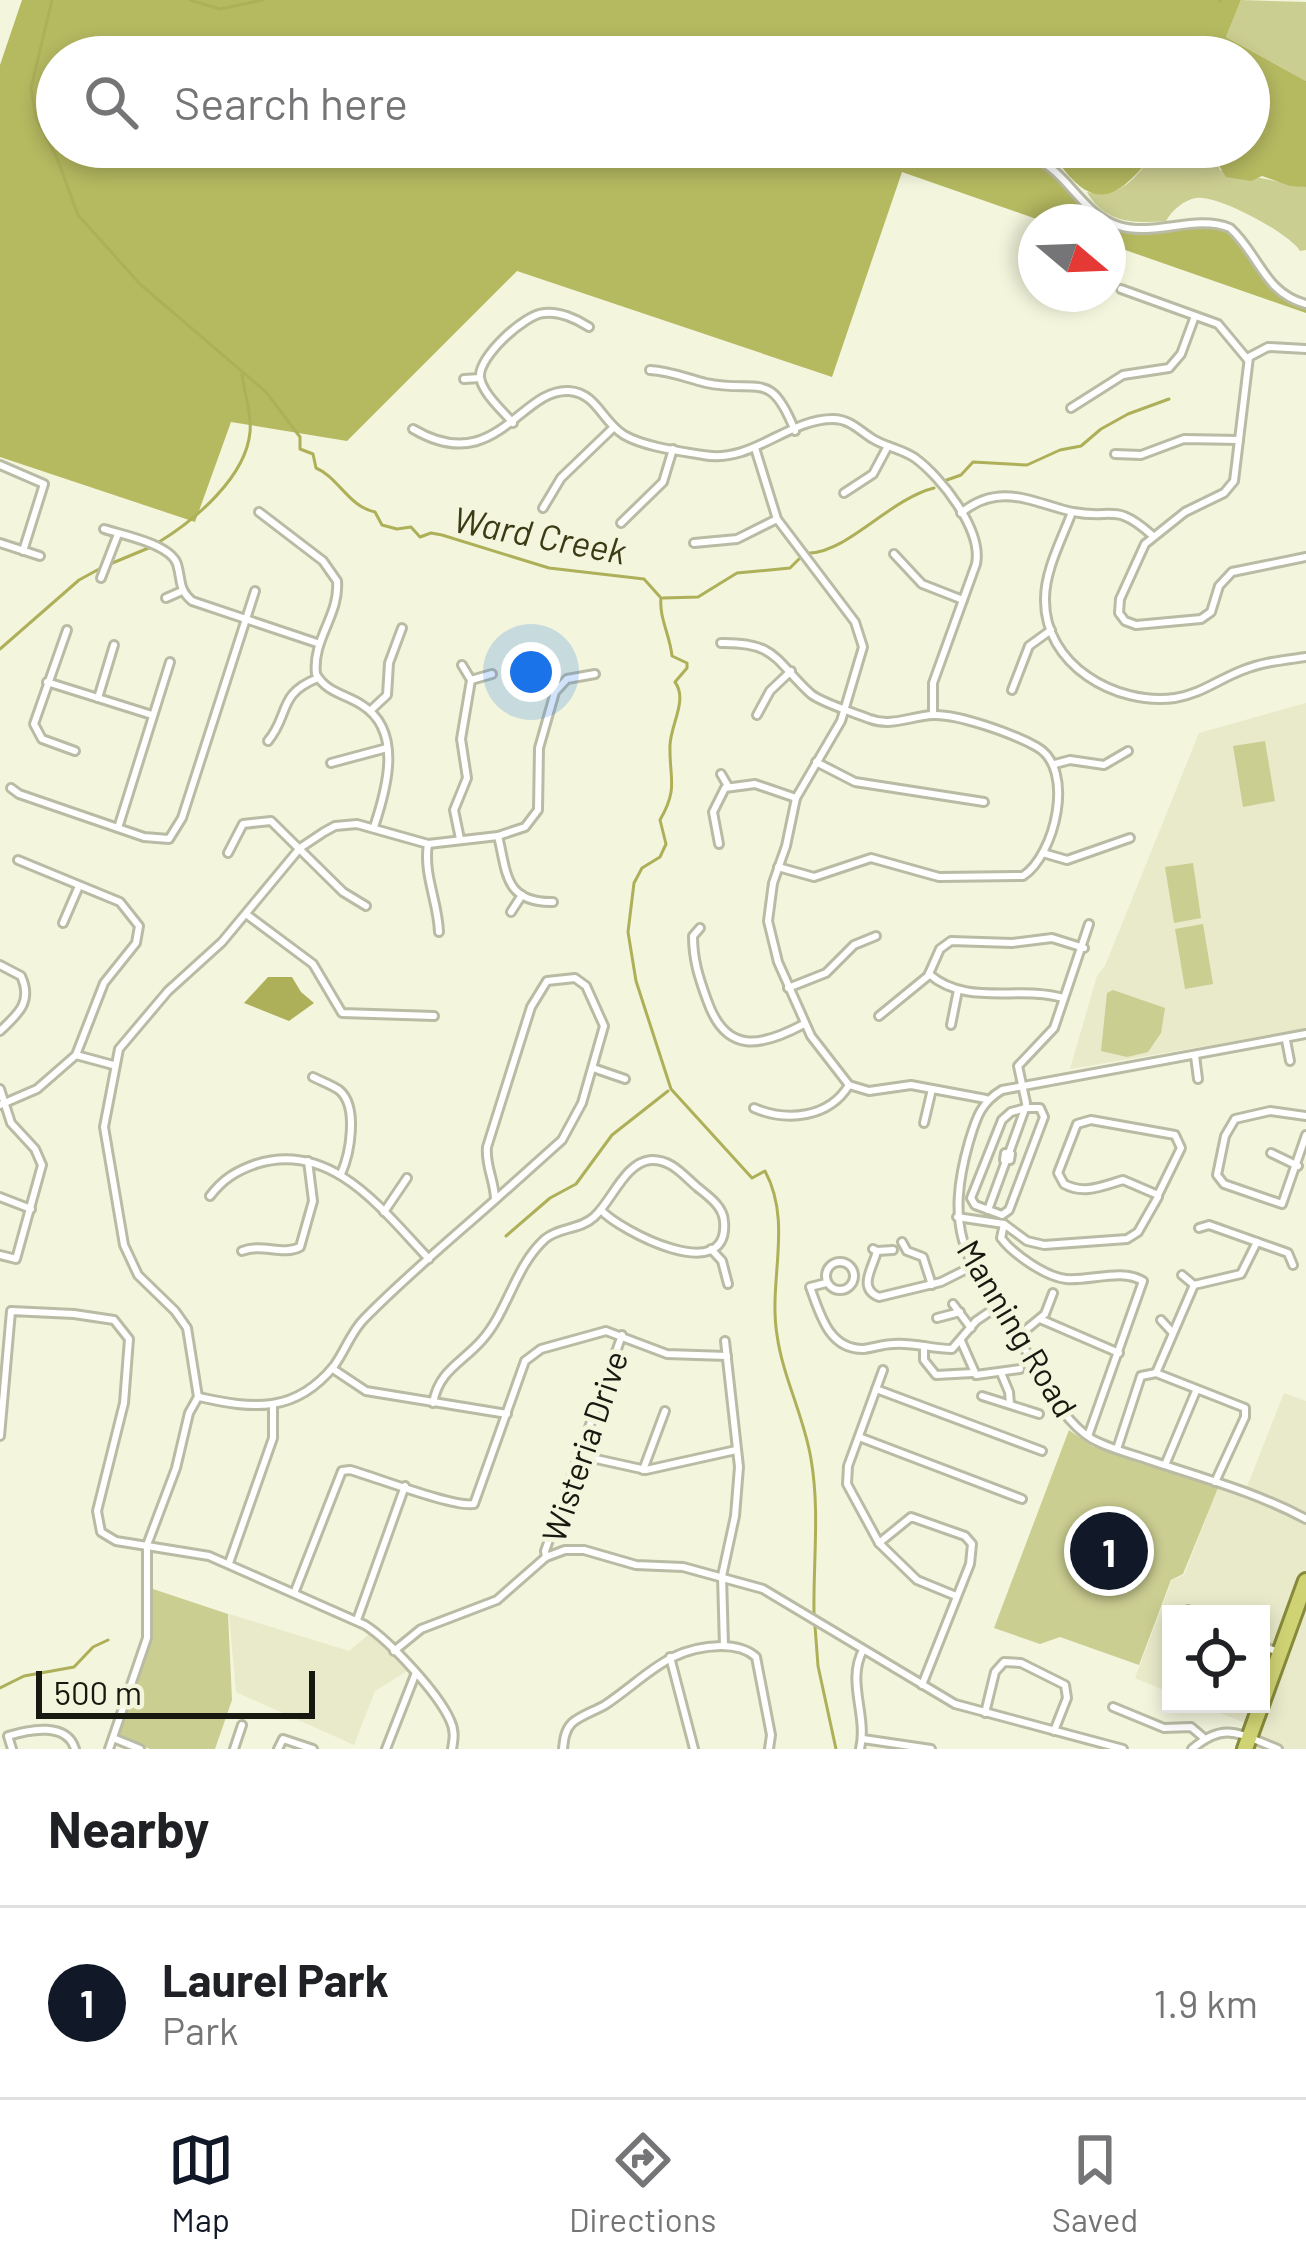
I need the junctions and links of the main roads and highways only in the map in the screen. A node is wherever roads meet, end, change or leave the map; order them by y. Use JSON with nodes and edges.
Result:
{"nodes":[{"id":1,"x":1306,"y":1581,"type":"edge"},
{"id":2,"x":1247,"y":1744,"type":"edge"}],
"edges":[{"from":1,"to":2,"type":"highway"}]}
